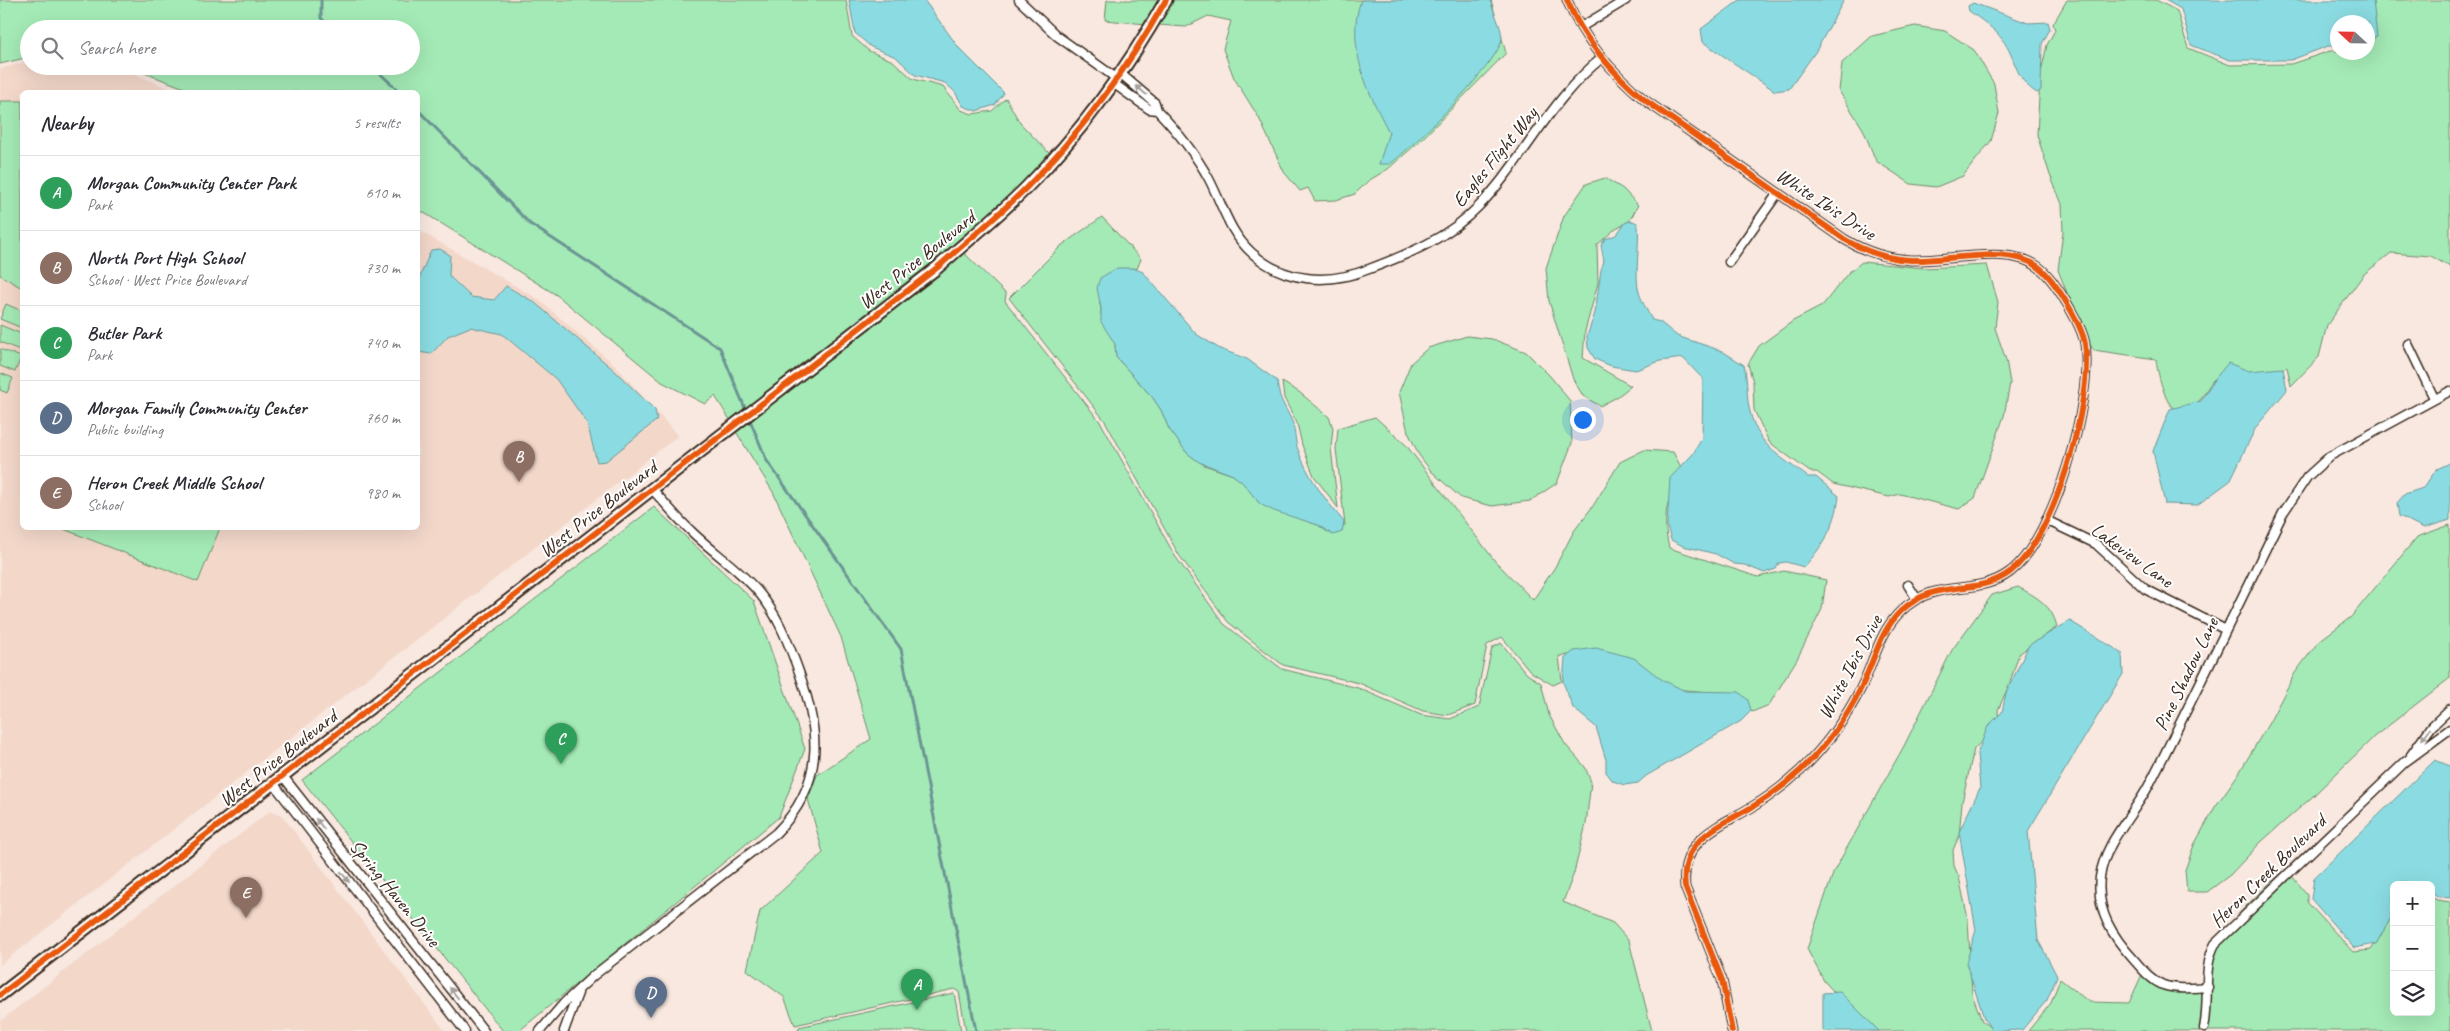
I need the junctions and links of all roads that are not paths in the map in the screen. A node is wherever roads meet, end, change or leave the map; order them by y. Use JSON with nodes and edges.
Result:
{"nodes":[{"id":1,"x":1019,"y":0,"type":"edge"},
{"id":2,"x":1166,"y":0,"type":"edge"},
{"id":3,"x":1568,"y":0,"type":"edge"},
{"id":4,"x":1626,"y":0,"type":"edge"},
{"id":5,"x":1581,"y":27,"type":"junction"},
{"id":6,"x":1602,"y":58,"type":"junction"},
{"id":7,"x":1116,"y":78,"type":"junction"},
{"id":8,"x":1157,"y":110,"type":"junction"},
{"id":9,"x":1778,"y":193,"type":"junction"},
{"id":10,"x":1729,"y":262,"type":"dead end"},
{"id":11,"x":2408,"y":344,"type":"dead end"},
{"id":12,"x":2450,"y":391,"type":"edge"},
{"id":13,"x":2434,"y":398,"type":"junction"},
{"id":14,"x":651,"y":488,"type":"junction"},
{"id":15,"x":2046,"y":520,"type":"junction"},
{"id":16,"x":1908,"y":585,"type":"dead end"},
{"id":17,"x":1917,"y":599,"type":"junction"},
{"id":18,"x":2226,"y":630,"type":"junction"},
{"id":19,"x":2450,"y":709,"type":"edge"},
{"id":20,"x":2450,"y":729,"type":"edge"},
{"id":21,"x":2405,"y":762,"type":"junction"},
{"id":22,"x":282,"y":775,"type":"junction"},
{"id":23,"x":273,"y":783,"type":"junction"},
{"id":24,"x":581,"y":987,"type":"junction"},
{"id":25,"x":2208,"y":987,"type":"junction"},
{"id":26,"x":0,"y":995,"type":"edge"},
{"id":27,"x":2204,"y":1028,"type":"dead end"},
{"id":28,"x":465,"y":1031,"type":"edge"},
{"id":29,"x":484,"y":1031,"type":"edge"},
{"id":30,"x":540,"y":1031,"type":"edge"},
{"id":31,"x":564,"y":1031,"type":"edge"},
{"id":32,"x":1732,"y":1031,"type":"edge"}],
"edges":[{"from":1,"to":7,"type":"street"},
{"from":2,"to":7,"type":"street","name":"West Price Boulevard"},
{"from":3,"to":5,"type":"street","name":"White Ibis Drive"},
{"from":4,"to":5,"type":"street"},
{"from":5,"to":6,"type":"street","name":"White Ibis Drive"},
{"from":6,"to":8,"type":"street","name":"Eagles Flight Way"},
{"from":6,"to":9,"type":"street","name":"White Ibis Drive"},
{"from":7,"to":8,"type":"street","name":"Eagles Flight Way"},
{"from":8,"to":7,"type":"street","name":"Eagles Flight Way","one_way":true},
{"from":7,"to":14,"type":"street","name":"West Price Boulevard"},
{"from":9,"to":10,"type":"street"},
{"from":9,"to":15,"type":"street","name":"White Ibis Drive"},
{"from":11,"to":13,"type":"street"},
{"from":12,"to":13,"type":"street","name":"Pine Shadow Lane"},
{"from":13,"to":18,"type":"street","name":"Pine Shadow Lane"},
{"from":14,"to":22,"type":"street","name":"West Price Boulevard"},
{"from":14,"to":24,"type":"street"},
{"from":15,"to":17,"type":"street","name":"White Ibis Drive"},
{"from":15,"to":18,"type":"street","name":"Lakeview Lane"},
{"from":16,"to":17,"type":"street"},
{"from":17,"to":32,"type":"street","name":"White Ibis Drive"},
{"from":18,"to":25,"type":"street","name":"Pine Shadow Lane"},
{"from":19,"to":21,"type":"street","name":"Heron Creek Boulevard","one_way":true},
{"from":20,"to":21,"type":"street","name":"Heron Creek Boulevard"},
{"from":21,"to":25,"type":"street","name":"Heron Creek Boulevard"},
{"from":22,"to":23,"type":"street","name":"West Price Boulevard"},
{"from":29,"to":22,"type":"street","name":"Spring Haven Drive","one_way":true},
{"from":23,"to":26,"type":"street","name":"West Price Boulevard"},
{"from":23,"to":28,"type":"street","name":"Spring Haven Drive","one_way":true},
{"from":24,"to":30,"type":"street"},
{"from":24,"to":31,"type":"street"},
{"from":25,"to":27,"type":"street","name":"Heron Creek Boulevard"}]}
